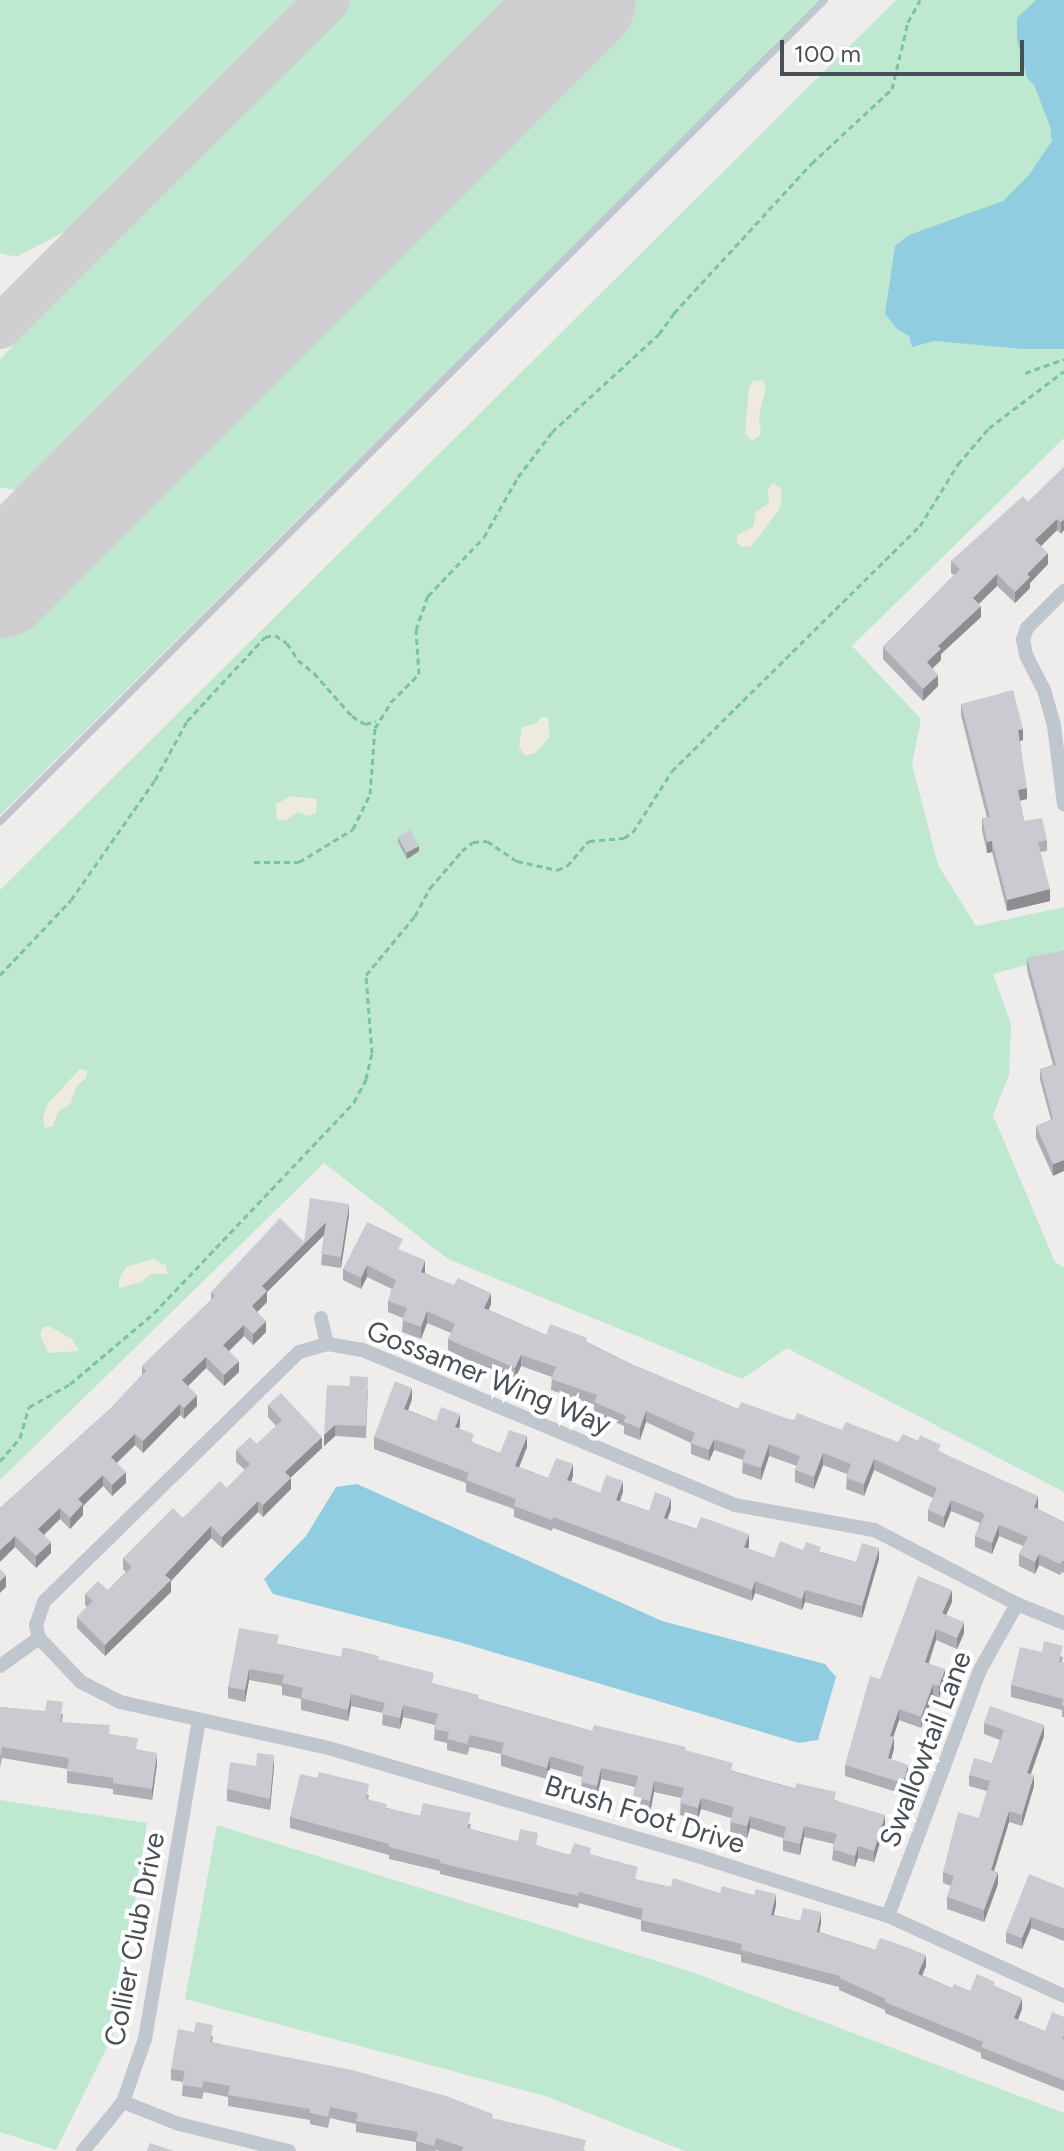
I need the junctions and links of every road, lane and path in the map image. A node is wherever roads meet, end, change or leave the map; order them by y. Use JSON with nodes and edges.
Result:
{"nodes":[{"id":1,"x":824,"y":0,"type":"edge"},
{"id":2,"x":920,"y":0,"type":"edge"},
{"id":3,"x":1064,"y":359,"type":"edge"},
{"id":4,"x":1064,"y":371,"type":"edge"},
{"id":5,"x":1025,"y":373,"type":"dead end"},
{"id":6,"x":1064,"y":591,"type":"edge"},
{"id":7,"x":379,"y":719,"type":"junction"},
{"id":8,"x":1064,"y":804,"type":"edge"},
{"id":9,"x":0,"y":821,"type":"edge"},
{"id":10,"x":254,"y":862,"type":"dead end"},
{"id":11,"x":0,"y":975,"type":"edge"},
{"id":12,"x":321,"y":1318,"type":"dead end"},
{"id":13,"x":327,"y":1344,"type":"junction"},
{"id":14,"x":0,"y":1461,"type":"edge"},
{"id":15,"x":1017,"y":1604,"type":"junction"},
{"id":16,"x":1064,"y":1623,"type":"edge"},
{"id":17,"x":39,"y":1638,"type":"junction"},
{"id":18,"x":0,"y":1666,"type":"edge"},
{"id":19,"x":199,"y":1721,"type":"junction"},
{"id":20,"x":888,"y":1916,"type":"junction"},
{"id":21,"x":1064,"y":1996,"type":"edge"},
{"id":22,"x":123,"y":2102,"type":"junction"},
{"id":23,"x":83,"y":2151,"type":"edge"},
{"id":24,"x":289,"y":2151,"type":"edge"}],
"edges":[{"from":1,"to":9,"type":"lane"},
{"from":2,"to":7,"type":"path"},
{"from":3,"to":5,"type":"path"},
{"from":4,"to":14,"type":"path"},
{"from":6,"to":8,"type":"street"},
{"from":7,"to":10,"type":"path"},
{"from":7,"to":11,"type":"path"},
{"from":12,"to":13,"type":"street"},
{"from":13,"to":15,"type":"street","name":"Gossamer Wing Way"},
{"from":13,"to":17,"type":"street","name":"Gossamer Wing Way"},
{"from":15,"to":16,"type":"street","name":"Gossamer Wing Way"},
{"from":15,"to":20,"type":"street","name":"Swallowtail Lane"},
{"from":17,"to":18,"type":"street"},
{"from":17,"to":19,"type":"street"},
{"from":19,"to":20,"type":"street","name":"Brush Foot Drive"},
{"from":19,"to":22,"type":"street","name":"Collier Club Drive"},
{"from":20,"to":21,"type":"street","name":"Brush Foot Drive"},
{"from":22,"to":23,"type":"street","name":"Collier Club Drive"},
{"from":22,"to":24,"type":"street"}]}
